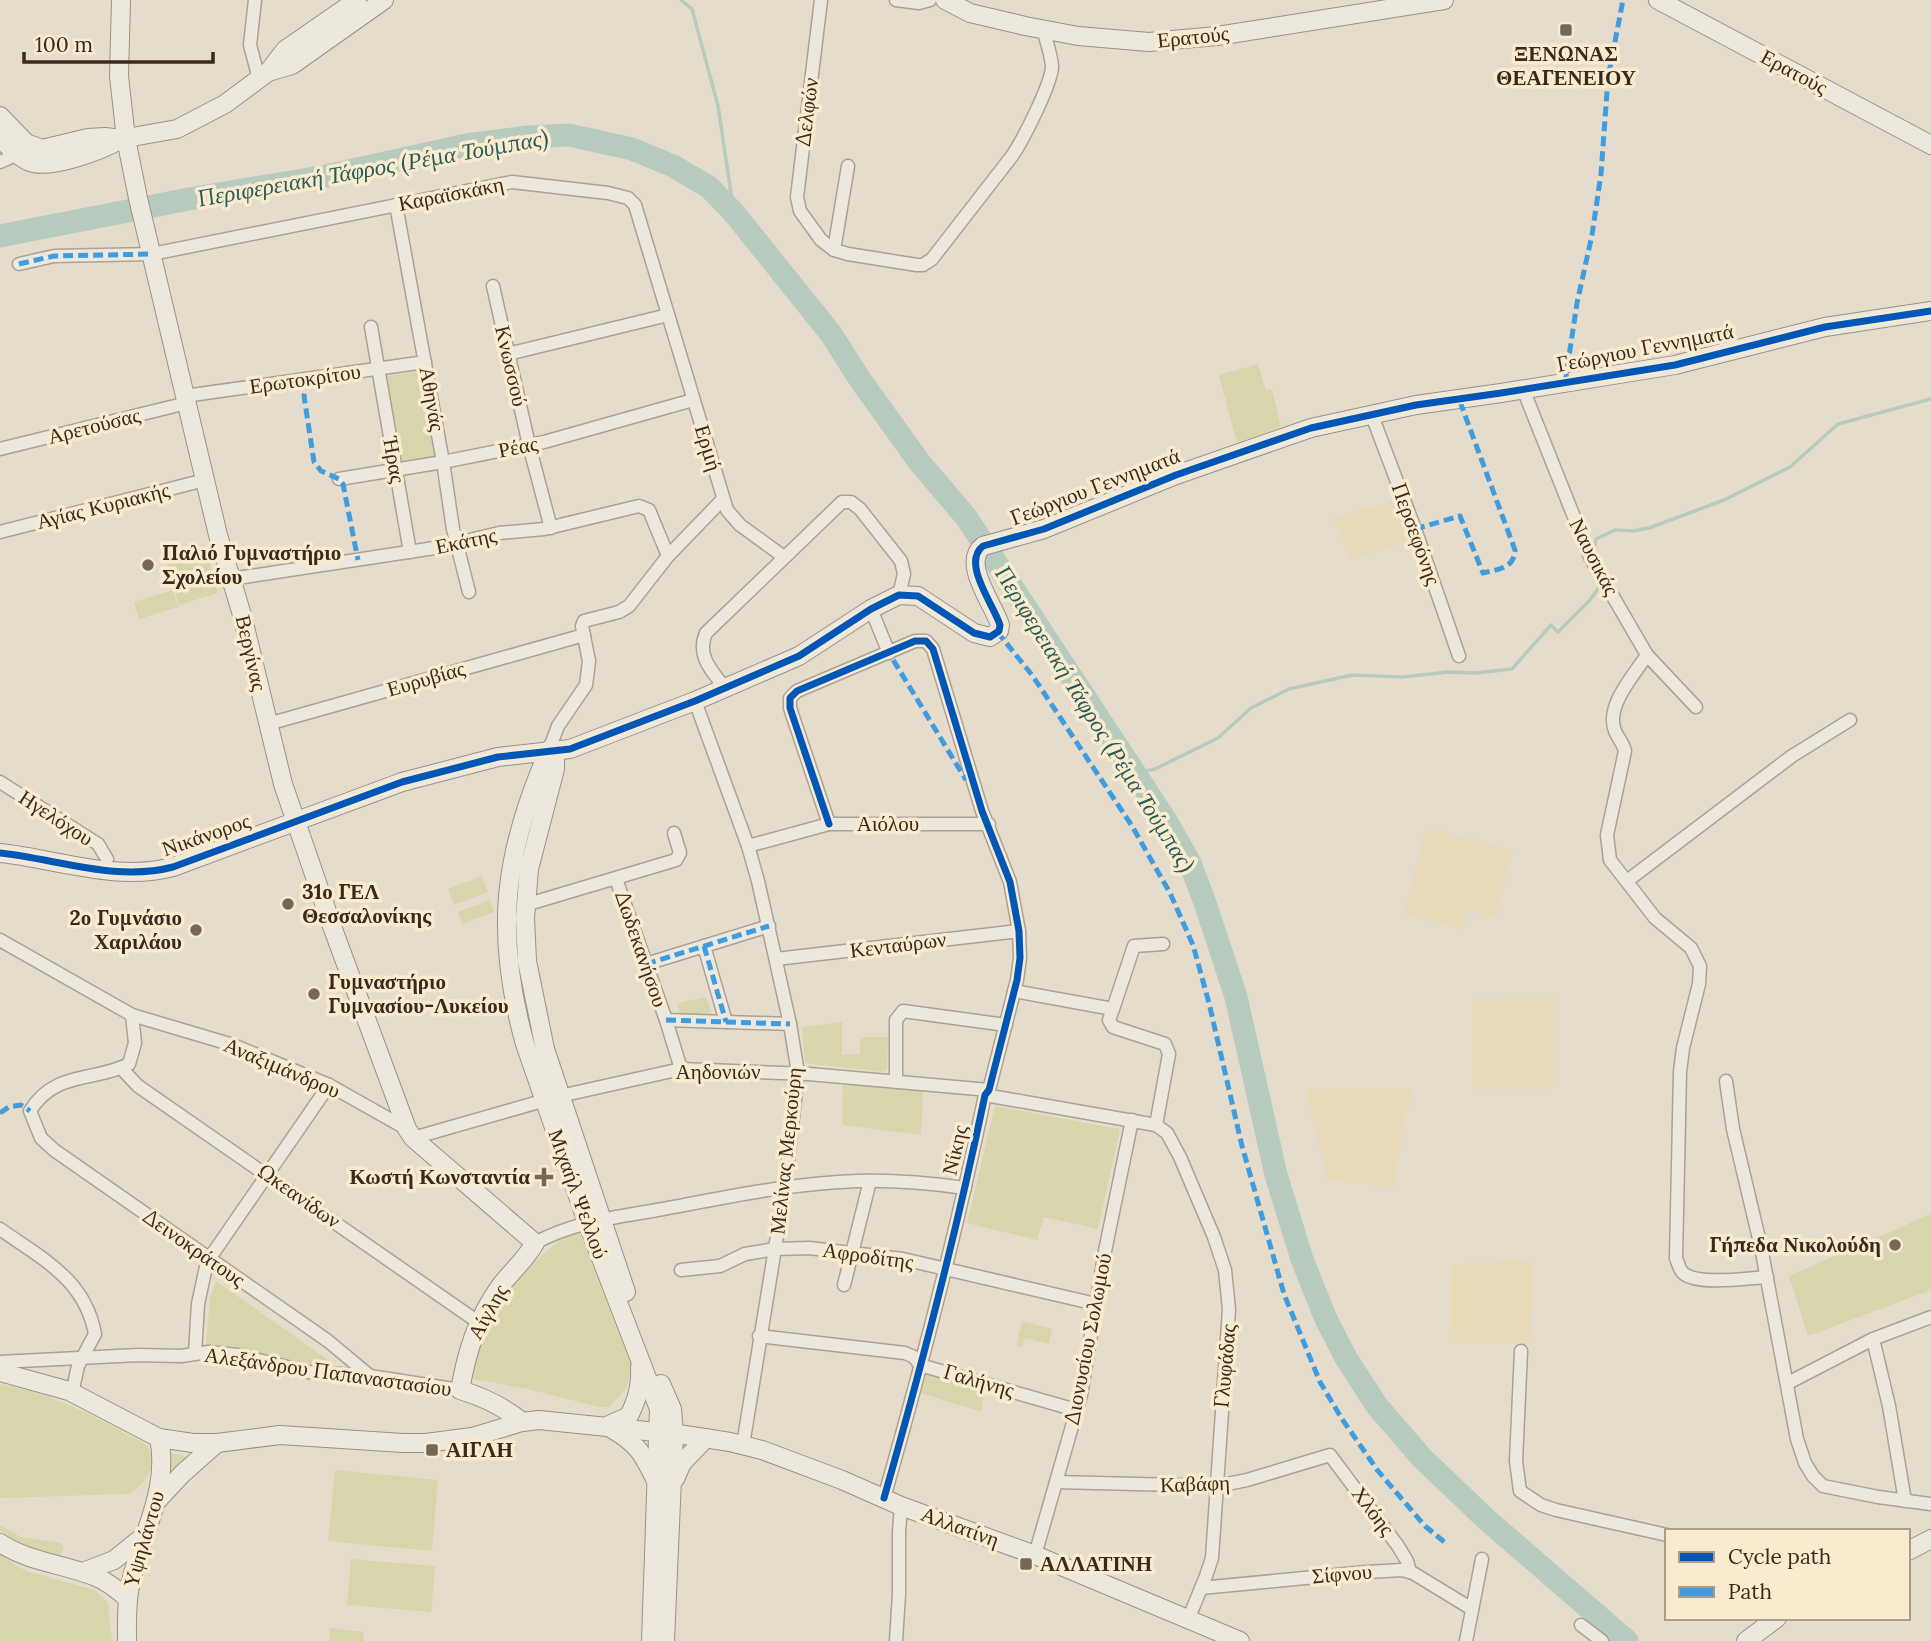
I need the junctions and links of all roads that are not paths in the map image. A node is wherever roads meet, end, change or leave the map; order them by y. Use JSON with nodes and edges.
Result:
{"nodes":[{"id":1,"x":121,"y":0,"type":"edge"},
{"id":2,"x":255,"y":0,"type":"edge"},
{"id":3,"x":357,"y":0,"type":"edge"},
{"id":4,"x":384,"y":0,"type":"edge"},
{"id":5,"x":821,"y":0,"type":"edge"},
{"id":6,"x":895,"y":0,"type":"edge"},
{"id":7,"x":930,"y":0,"type":"edge"},
{"id":8,"x":945,"y":0,"type":"edge"},
{"id":9,"x":1444,"y":0,"type":"edge"},
{"id":10,"x":1658,"y":0,"type":"edge"},
{"id":11,"x":1043,"y":29,"type":"junction"},
{"id":12,"x":263,"y":75,"type":"junction"},
{"id":13,"x":0,"y":116,"type":"edge"},
{"id":14,"x":0,"y":138,"type":"edge"},
{"id":15,"x":124,"y":139,"type":"junction"},
{"id":16,"x":1931,"y":145,"type":"edge"},
{"id":17,"x":18,"y":154,"type":"junction"},
{"id":18,"x":0,"y":162,"type":"edge"},
{"id":19,"x":848,"y":166,"type":"dead end"},
{"id":20,"x":396,"y":205,"type":"junction"},
{"id":21,"x":834,"y":250,"type":"junction"},
{"id":22,"x":152,"y":254,"type":"junction"},
{"id":23,"x":19,"y":264,"type":"dead end"},
{"id":24,"x":493,"y":286,"type":"dead end"},
{"id":25,"x":1931,"y":311,"type":"edge"},
{"id":26,"x":668,"y":315,"type":"junction"},
{"id":27,"x":370,"y":327,"type":"dead end"},
{"id":28,"x":508,"y":354,"type":"junction"},
{"id":29,"x":425,"y":362,"type":"junction"},
{"id":30,"x":378,"y":369,"type":"junction"},
{"id":31,"x":1523,"y":389,"type":"junction"},
{"id":32,"x":186,"y":399,"type":"junction"},
{"id":33,"x":693,"y":400,"type":"junction"},
{"id":34,"x":1371,"y":413,"type":"junction"},
{"id":35,"x":530,"y":445,"type":"junction"},
{"id":36,"x":0,"y":449,"type":"edge"},
{"id":37,"x":443,"y":462,"type":"junction"},
{"id":38,"x":396,"y":470,"type":"junction"},
{"id":39,"x":339,"y":478,"type":"dead end"},
{"id":40,"x":205,"y":480,"type":"junction"},
{"id":41,"x":723,"y":499,"type":"junction"},
{"id":42,"x":551,"y":528,"type":"junction"},
{"id":43,"x":0,"y":532,"type":"edge"},
{"id":44,"x":457,"y":544,"type":"junction"},
{"id":45,"x":410,"y":552,"type":"junction"},
{"id":46,"x":668,"y":556,"type":"junction"},
{"id":47,"x":784,"y":557,"type":"junction"},
{"id":48,"x":231,"y":579,"type":"junction"},
{"id":49,"x":469,"y":592,"type":"dead end"},
{"id":50,"x":899,"y":595,"type":"junction"},
{"id":51,"x":871,"y":609,"type":"junction"},
{"id":52,"x":584,"y":635,"type":"junction"},
{"id":53,"x":889,"y":653,"type":"junction"},
{"id":54,"x":1647,"y":655,"type":"junction"},
{"id":55,"x":1459,"y":656,"type":"dead end"},
{"id":56,"x":725,"y":688,"type":"junction"},
{"id":57,"x":695,"y":701,"type":"junction"},
{"id":58,"x":1696,"y":706,"type":"dead end"},
{"id":59,"x":1850,"y":720,"type":"dead end"},
{"id":60,"x":268,"y":724,"type":"junction"},
{"id":61,"x":549,"y":750,"type":"junction"},
{"id":62,"x":0,"y":782,"type":"edge"},
{"id":63,"x":297,"y":821,"type":"junction"},
{"id":64,"x":829,"y":824,"type":"junction"},
{"id":65,"x":989,"y":824,"type":"junction"},
{"id":66,"x":674,"y":833,"type":"dead end"},
{"id":67,"x":748,"y":846,"type":"junction"},
{"id":68,"x":0,"y":853,"type":"edge"},
{"id":69,"x":107,"y":859,"type":"dead end"},
{"id":70,"x":616,"y":879,"type":"junction"},
{"id":71,"x":1627,"y":881,"type":"junction"},
{"id":72,"x":526,"y":905,"type":"junction"},
{"id":73,"x":769,"y":926,"type":"junction"},
{"id":74,"x":1019,"y":931,"type":"junction"},
{"id":75,"x":0,"y":940,"type":"edge"},
{"id":76,"x":1163,"y":944,"type":"dead end"},
{"id":77,"x":704,"y":946,"type":"junction"},
{"id":78,"x":776,"y":959,"type":"junction"},
{"id":79,"x":646,"y":964,"type":"junction"},
{"id":80,"x":1014,"y":990,"type":"junction"},
{"id":81,"x":1113,"y":1009,"type":"junction"},
{"id":82,"x":132,"y":1015,"type":"junction"},
{"id":83,"x":666,"y":1020,"type":"junction"},
{"id":84,"x":726,"y":1022,"type":"junction"},
{"id":85,"x":790,"y":1024,"type":"junction"},
{"id":86,"x":1006,"y":1025,"type":"junction"},
{"id":87,"x":121,"y":1068,"type":"junction"},
{"id":88,"x":681,"y":1069,"type":"junction"},
{"id":89,"x":798,"y":1073,"type":"junction"},
{"id":90,"x":1726,"y":1081,"type":"dead end"},
{"id":91,"x":896,"y":1082,"type":"junction"},
{"id":92,"x":329,"y":1085,"type":"junction"},
{"id":93,"x":987,"y":1093,"type":"junction"},
{"id":94,"x":552,"y":1099,"type":"junction"},
{"id":95,"x":1132,"y":1120,"type":"junction"},
{"id":96,"x":1156,"y":1125,"type":"junction"},
{"id":97,"x":410,"y":1134,"type":"junction"},
{"id":98,"x":268,"y":1174,"type":"junction"},
{"id":99,"x":870,"y":1181,"type":"junction"},
{"id":100,"x":785,"y":1187,"type":"junction"},
{"id":101,"x":964,"y":1188,"type":"junction"},
{"id":102,"x":595,"y":1221,"type":"junction"},
{"id":103,"x":0,"y":1229,"type":"edge"},
{"id":104,"x":535,"y":1243,"type":"junction"},
{"id":105,"x":775,"y":1249,"type":"junction"},
{"id":106,"x":853,"y":1252,"type":"junction"},
{"id":107,"x":209,"y":1260,"type":"junction"},
{"id":108,"x":944,"y":1268,"type":"junction"},
{"id":109,"x":681,"y":1270,"type":"dead end"},
{"id":110,"x":1767,"y":1277,"type":"junction"},
{"id":111,"x":844,"y":1285,"type":"dead end"},
{"id":112,"x":1096,"y":1304,"type":"junction"},
{"id":113,"x":1931,"y":1317,"type":"edge"},
{"id":114,"x":478,"y":1322,"type":"junction"},
{"id":115,"x":760,"y":1336,"type":"junction"},
{"id":116,"x":1873,"y":1339,"type":"junction"},
{"id":117,"x":1521,"y":1351,"type":"dead end"},
{"id":118,"x":195,"y":1353,"type":"junction"},
{"id":119,"x":639,"y":1354,"type":"junction"},
{"id":120,"x":85,"y":1357,"type":"junction"},
{"id":121,"x":0,"y":1362,"type":"edge"},
{"id":122,"x":920,"y":1365,"type":"junction"},
{"id":123,"x":0,"y":1372,"type":"edge"},
{"id":124,"x":370,"y":1376,"type":"junction"},
{"id":125,"x":1788,"y":1383,"type":"junction"},
{"id":126,"x":460,"y":1390,"type":"junction"},
{"id":127,"x":72,"y":1393,"type":"junction"},
{"id":128,"x":665,"y":1393,"type":"junction"},
{"id":129,"x":1076,"y":1410,"type":"junction"},
{"id":130,"x":522,"y":1422,"type":"junction"},
{"id":131,"x":606,"y":1426,"type":"junction"},
{"id":132,"x":667,"y":1432,"type":"junction"},
{"id":133,"x":159,"y":1438,"type":"junction"},
{"id":134,"x":704,"y":1438,"type":"junction"},
{"id":135,"x":217,"y":1443,"type":"junction"},
{"id":136,"x":743,"y":1445,"type":"junction"},
{"id":137,"x":1330,"y":1454,"type":"joint"},
{"id":138,"x":1056,"y":1482,"type":"junction"},
{"id":139,"x":665,"y":1485,"type":"junction"},
{"id":140,"x":1217,"y":1486,"type":"junction"},
{"id":141,"x":884,"y":1498,"type":"junction"},
{"id":142,"x":1905,"y":1501,"type":"junction"},
{"id":143,"x":155,"y":1504,"type":"junction"},
{"id":144,"x":1931,"y":1504,"type":"edge"},
{"id":145,"x":901,"y":1506,"type":"junction"},
{"id":146,"x":145,"y":1535,"type":"junction"},
{"id":147,"x":1665,"y":1535,"type":"edge"},
{"id":148,"x":1931,"y":1539,"type":"edge"},
{"id":149,"x":0,"y":1543,"type":"edge"},
{"id":150,"x":1910,"y":1550,"type":"edge"},
{"id":151,"x":1035,"y":1555,"type":"junction"},
{"id":152,"x":1482,"y":1559,"type":"dead end"},
{"id":153,"x":83,"y":1572,"type":"junction"},
{"id":154,"x":1409,"y":1572,"type":"junction"},
{"id":155,"x":1201,"y":1588,"type":"junction"},
{"id":156,"x":128,"y":1599,"type":"junction"},
{"id":157,"x":1472,"y":1609,"type":"junction"},
{"id":158,"x":1188,"y":1620,"type":"junction"},
{"id":159,"x":1774,"y":1620,"type":"edge"},
{"id":160,"x":1581,"y":1625,"type":"dead end"},
{"id":161,"x":127,"y":1641,"type":"edge"},
{"id":162,"x":651,"y":1641,"type":"edge"},
{"id":163,"x":665,"y":1641,"type":"edge"},
{"id":164,"x":896,"y":1641,"type":"edge"},
{"id":165,"x":1240,"y":1641,"type":"edge"},
{"id":166,"x":1466,"y":1641,"type":"edge"},
{"id":167,"x":1602,"y":1641,"type":"edge"},
{"id":168,"x":1745,"y":1641,"type":"edge"}],
"edges":[{"from":1,"to":15,"type":"street","name":"Βεργίνας"},
{"from":2,"to":12,"type":"street"},
{"from":3,"to":12,"type":"street"},
{"from":4,"to":12,"type":"street"},
{"from":5,"to":21,"type":"street","name":"Δελφών"},
{"from":6,"to":7,"type":"street"},
{"from":8,"to":11,"type":"street","name":"Ερατούς"},
{"from":9,"to":11,"type":"street","name":"Ερατούς"},
{"from":10,"to":16,"type":"street","name":"Ερατούς"},
{"from":11,"to":21,"type":"street"},
{"from":12,"to":15,"type":"street"},
{"from":13,"to":15,"type":"street"},
{"from":14,"to":17,"type":"street"},
{"from":15,"to":17,"type":"street"},
{"from":15,"to":22,"type":"street","name":"Βεργίνας"},
{"from":17,"to":18,"type":"street"},
{"from":19,"to":21,"type":"street"},
{"from":20,"to":22,"type":"street","name":"Καραϊσκάκη"},
{"from":20,"to":26,"type":"street","name":"Καραϊσκάκη"},
{"from":20,"to":29,"type":"street","name":"Αθηνάς"},
{"from":22,"to":23,"type":"street","name":"Καραϊσκάκη"},
{"from":22,"to":32,"type":"street","name":"Βεργίνας"},
{"from":24,"to":28,"type":"street","name":"Κνωσσού"},
{"from":25,"to":31,"type":"street","name":"Γεώργιου Γεννηματά"},
{"from":26,"to":28,"type":"street"},
{"from":26,"to":33,"type":"street","name":"Ερμή"},
{"from":27,"to":30,"type":"street","name":"Ήρας"},
{"from":28,"to":35,"type":"street","name":"Κνωσσού"},
{"from":29,"to":30,"type":"street","name":"Ερωτοκρίτου"},
{"from":29,"to":37,"type":"street","name":"Αθηνάς"},
{"from":30,"to":32,"type":"street","name":"Ερωτοκρίτου"},
{"from":30,"to":38,"type":"street","name":"Ήρας"},
{"from":31,"to":34,"type":"street","name":"Γεώργιου Γεννηματά"},
{"from":31,"to":54,"type":"street","name":"Ναυσικάς"},
{"from":32,"to":36,"type":"street","name":"Αρετούσας"},
{"from":32,"to":40,"type":"street","name":"Βεργίνας"},
{"from":33,"to":35,"type":"street","name":"Ρέας"},
{"from":33,"to":41,"type":"street","name":"Ερμή"},
{"from":34,"to":50,"type":"street","name":"Γεώργιου Γεννηματά"},
{"from":34,"to":55,"type":"street","name":"Περσεφόνης"},
{"from":35,"to":37,"type":"street","name":"Ρέας"},
{"from":35,"to":42,"type":"street","name":"Κνωσσού"},
{"from":37,"to":38,"type":"street","name":"Ρέας"},
{"from":37,"to":44,"type":"street","name":"Αθηνάς"},
{"from":38,"to":39,"type":"street","name":"Ρέας"},
{"from":38,"to":45,"type":"street","name":"Ήρας"},
{"from":40,"to":43,"type":"street","name":"Αγίας Κυριακής"},
{"from":40,"to":48,"type":"street","name":"Βεργίνας"},
{"from":41,"to":46,"type":"street"},
{"from":41,"to":47,"type":"street","name":"Ερμή"},
{"from":42,"to":44,"type":"street","name":"Εκάτης"},
{"from":42,"to":46,"type":"street","name":"Εκάτης"},
{"from":44,"to":45,"type":"street","name":"Εκάτης"},
{"from":44,"to":49,"type":"street","name":"Αθηνάς"},
{"from":45,"to":48,"type":"street","name":"Εκάτης"},
{"from":46,"to":52,"type":"street"},
{"from":47,"to":50,"type":"street"},
{"from":47,"to":56,"type":"street"},
{"from":48,"to":60,"type":"street","name":"Βεργίνας"},
{"from":50,"to":51,"type":"street"},
{"from":51,"to":53,"type":"street"},
{"from":51,"to":56,"type":"street"},
{"from":52,"to":60,"type":"street","name":"Ευρυβίας"},
{"from":52,"to":61,"type":"street","name":"Μιχαήλ Ψελλού"},
{"from":53,"to":64,"type":"street","name":"Νίκης"},
{"from":53,"to":65,"type":"street","name":"Νίκης"},
{"from":54,"to":58,"type":"street","name":"Ναυσικάς"},
{"from":54,"to":71,"type":"street"},
{"from":56,"to":57,"type":"street"},
{"from":57,"to":61,"type":"street"},
{"from":57,"to":67,"type":"street","name":"Μελίνας Μερκούρη"},
{"from":59,"to":71,"type":"street"},
{"from":60,"to":63,"type":"street","name":"Βεργίνας"},
{"from":61,"to":63,"type":"street"},
{"from":61,"to":72,"type":"street","name":"Μιχαήλ Ψελλού"},
{"from":61,"to":94,"type":"street","name":"Μιχαήλ Ψελλού"},
{"from":62,"to":69,"type":"street","name":"Ηγελόχου"},
{"from":63,"to":68,"type":"street","name":"Νικάνορος"},
{"from":63,"to":97,"type":"street","name":"Βεργίνας"},
{"from":64,"to":65,"type":"street","name":"Αιόλου"},
{"from":64,"to":67,"type":"street","name":"Αιόλου"},
{"from":65,"to":74,"type":"street","name":"Νίκης"},
{"from":66,"to":70,"type":"street"},
{"from":67,"to":73,"type":"street","name":"Μελίνας Μερκούρη"},
{"from":70,"to":72,"type":"street","name":"Δωδεκανήσου"},
{"from":70,"to":79,"type":"street","name":"Δωδεκανήσου"},
{"from":71,"to":110,"type":"street"},
{"from":72,"to":94,"type":"street","name":"Μιχαήλ Ψελλού"},
{"from":73,"to":77,"type":"street"},
{"from":73,"to":78,"type":"street","name":"Μελίνας Μερκούρη"},
{"from":74,"to":78,"type":"street","name":"Κενταύρων"},
{"from":74,"to":80,"type":"street","name":"Νίκης"},
{"from":75,"to":82,"type":"street","name":"Αναξιμάνδρου"},
{"from":76,"to":81,"type":"street"},
{"from":77,"to":79,"type":"street"},
{"from":77,"to":84,"type":"street"},
{"from":78,"to":85,"type":"street","name":"Μελίνας Μερκούρη"},
{"from":79,"to":83,"type":"street","name":"Δωδεκανήσου"},
{"from":80,"to":81,"type":"street"},
{"from":80,"to":86,"type":"street","name":"Νίκης"},
{"from":81,"to":96,"type":"street"},
{"from":82,"to":87,"type":"street"},
{"from":82,"to":92,"type":"street","name":"Αναξιμάνδρου"},
{"from":83,"to":84,"type":"street"},
{"from":83,"to":88,"type":"street","name":"Δωδεκανήσου"},
{"from":84,"to":85,"type":"street"},
{"from":85,"to":89,"type":"street","name":"Μελίνας Μερκούρη"},
{"from":86,"to":91,"type":"street"},
{"from":86,"to":93,"type":"street","name":"Νίκης"},
{"from":87,"to":98,"type":"street","name":"Ωκεανίδων"},
{"from":87,"to":107,"type":"street","name":"Δεινοκράτους"},
{"from":88,"to":89,"type":"street","name":"Αηδονιών"},
{"from":88,"to":94,"type":"street","name":"Αηδονιών"},
{"from":89,"to":91,"type":"street","name":"Αηδονιών"},
{"from":89,"to":100,"type":"street","name":"Μελίνας Μερκούρη"},
{"from":90,"to":110,"type":"street"},
{"from":91,"to":93,"type":"street","name":"Αηδονιών"},
{"from":92,"to":97,"type":"street","name":"Αναξιμάνδρου"},
{"from":92,"to":98,"type":"street"},
{"from":93,"to":95,"type":"street","name":"Αηδονιών"},
{"from":93,"to":101,"type":"street","name":"Νίκης"},
{"from":94,"to":97,"type":"street","name":"Αηδονιών"},
{"from":94,"to":102,"type":"street","name":"Μιχαήλ Ψελλού"},
{"from":95,"to":96,"type":"street","name":"Αηδονιών"},
{"from":95,"to":112,"type":"street","name":"Διονυσίου Σολωμού"},
{"from":96,"to":140,"type":"street","name":"Γλυφάδας"},
{"from":97,"to":104,"type":"street","name":"Αναξιμάνδρου"},
{"from":98,"to":107,"type":"street"},
{"from":98,"to":114,"type":"street","name":"Ωκεανίδων"},
{"from":99,"to":100,"type":"street"},
{"from":99,"to":101,"type":"street"},
{"from":99,"to":106,"type":"street"},
{"from":100,"to":102,"type":"street"},
{"from":100,"to":105,"type":"street","name":"Μελίνας Μερκούρη"},
{"from":101,"to":108,"type":"street","name":"Νίκης"},
{"from":102,"to":104,"type":"street"},
{"from":102,"to":119,"type":"street","name":"Μιχαήλ Ψελλού"},
{"from":102,"to":128,"type":"street","name":"Μιχαήλ Ψελλού"},
{"from":103,"to":120,"type":"street"},
{"from":104,"to":114,"type":"street","name":"Αίγλης"},
{"from":105,"to":106,"type":"street","name":"Αφροδίτης"},
{"from":105,"to":109,"type":"street","name":"Αφροδίτης"},
{"from":105,"to":115,"type":"street","name":"Μελίνας Μερκούρη"},
{"from":106,"to":108,"type":"street","name":"Αφροδίτης"},
{"from":106,"to":111,"type":"street"},
{"from":107,"to":118,"type":"street"},
{"from":107,"to":124,"type":"street","name":"Δεινοκράτους"},
{"from":108,"to":112,"type":"street","name":"Αφροδίτης"},
{"from":108,"to":122,"type":"street","name":"Νίκης"},
{"from":110,"to":125,"type":"street"},
{"from":112,"to":129,"type":"street","name":"Διονυσίου Σολωμού"},
{"from":113,"to":116,"type":"street"},
{"from":114,"to":126,"type":"street","name":"Αίγλης"},
{"from":115,"to":122,"type":"street","name":"Γαλήνης"},
{"from":115,"to":136,"type":"street","name":"Μελίνας Μερκούρη"},
{"from":116,"to":125,"type":"street"},
{"from":116,"to":142,"type":"street"},
{"from":117,"to":147,"type":"street"},
{"from":118,"to":120,"type":"street","name":"Αλεξάνδρου Παπαναστασίου"},
{"from":118,"to":124,"type":"street","name":"Αλεξάνδρου Παπαναστασίου"},
{"from":119,"to":131,"type":"street"},
{"from":119,"to":132,"type":"street","name":"Μιχαήλ Ψελλού"},
{"from":120,"to":121,"type":"street","name":"Αλεξάνδρου Παπαναστασίου"},
{"from":120,"to":127,"type":"street"},
{"from":122,"to":129,"type":"street","name":"Γαλήνης"},
{"from":122,"to":141,"type":"street","name":"Νίκης"},
{"from":123,"to":127,"type":"street"},
{"from":124,"to":126,"type":"street","name":"Αλεξάνδρου Παπαναστασίου"},
{"from":125,"to":142,"type":"street"},
{"from":126,"to":130,"type":"street","name":"Αλεξάνδρου Παπαναστασίου"},
{"from":127,"to":133,"type":"street"},
{"from":128,"to":132,"type":"street","name":"Μιχαήλ Ψελλού"},
{"from":128,"to":134,"type":"street"},
{"from":129,"to":138,"type":"street","name":"Διονυσίου Σολωμού"},
{"from":130,"to":131,"type":"street"},
{"from":130,"to":135,"type":"street"},
{"from":131,"to":132,"type":"street"},
{"from":131,"to":139,"type":"street"},
{"from":132,"to":134,"type":"street","name":"Αλλατίνη"},
{"from":132,"to":139,"type":"street","name":"Μιχαήλ Ψελλού"},
{"from":133,"to":135,"type":"street"},
{"from":133,"to":143,"type":"street","name":"Υψηλάντου"},
{"from":134,"to":136,"type":"street","name":"Αλλατίνη"},
{"from":134,"to":139,"type":"street"},
{"from":135,"to":143,"type":"street"},
{"from":136,"to":141,"type":"street","name":"Αλλατίνη"},
{"from":137,"to":140,"type":"street","name":"Καβάφη"},
{"from":137,"to":154,"type":"street","name":"Χλόης"},
{"from":138,"to":140,"type":"street","name":"Καβάφη"},
{"from":138,"to":151,"type":"street","name":"Διονυσίου Σολωμού"},
{"from":139,"to":162,"type":"street","name":"Μιχαήλ Ψελλού"},
{"from":139,"to":163,"type":"street","name":"Μιχαήλ Ψελλού"},
{"from":140,"to":155,"type":"street","name":"Γλυφάδας"},
{"from":141,"to":145,"type":"street","name":"Αλλατίνη"},
{"from":142,"to":144,"type":"street"},
{"from":143,"to":146,"type":"street","name":"Υψηλάντου"},
{"from":145,"to":151,"type":"street","name":"Αλλατίνη"},
{"from":145,"to":164,"type":"street"},
{"from":146,"to":153,"type":"street"},
{"from":146,"to":156,"type":"street","name":"Υψηλάντου"},
{"from":148,"to":150,"type":"street"},
{"from":149,"to":153,"type":"street"},
{"from":151,"to":158,"type":"street","name":"Αλλατίνη"},
{"from":152,"to":157,"type":"street"},
{"from":153,"to":156,"type":"street"},
{"from":154,"to":155,"type":"street","name":"Σίφνου"},
{"from":154,"to":157,"type":"street"},
{"from":155,"to":158,"type":"street","name":"Γλυφάδας"},
{"from":156,"to":161,"type":"street","name":"Υψηλάντου"},
{"from":157,"to":166,"type":"street"},
{"from":158,"to":165,"type":"street","name":"Αλλατίνη"},
{"from":159,"to":168,"type":"street"},
{"from":160,"to":167,"type":"street"}]}
